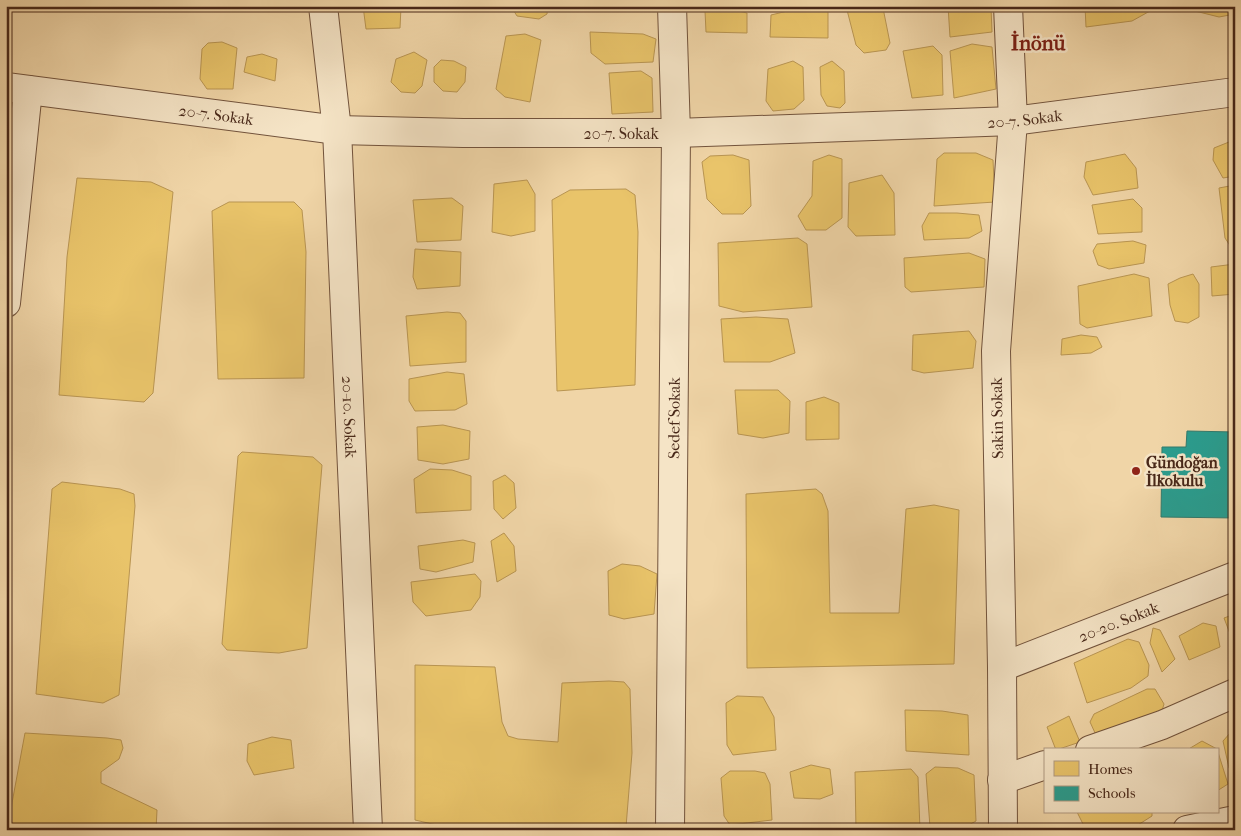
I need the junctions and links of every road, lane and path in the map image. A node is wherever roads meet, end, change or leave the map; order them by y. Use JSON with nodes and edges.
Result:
{"nodes":[{"id":1,"x":323,"y":6,"type":"edge"},
{"id":2,"x":672,"y":6,"type":"edge"},
{"id":3,"x":1008,"y":6,"type":"edge"},
{"id":4,"x":17,"y":89,"type":"edge"},
{"id":5,"x":1235,"y":92,"type":"edge"},
{"id":6,"x":1013,"y":121,"type":"junction"},
{"id":7,"x":337,"y":130,"type":"junction"},
{"id":8,"x":676,"y":133,"type":"junction"},
{"id":9,"x":6,"y":303,"type":"edge"},
{"id":10,"x":1235,"y":576,"type":"edge"},
{"id":11,"x":1002,"y":667,"type":"junction"},
{"id":12,"x":1235,"y":693,"type":"edge"},
{"id":13,"x":1096,"y":748,"type":"edge"},
{"id":14,"x":1044,"y":765,"type":"edge"},
{"id":15,"x":1002,"y":780,"type":"junction"},
{"id":16,"x":1235,"y":820,"type":"edge"},
{"id":17,"x":368,"y":830,"type":"edge"},
{"id":18,"x":670,"y":830,"type":"edge"},
{"id":19,"x":1003,"y":830,"type":"edge"},
{"id":20,"x":1187,"y":830,"type":"edge"}],
"edges":[{"from":1,"to":7,"type":"street","name":"20-10. Sokak"},
{"from":2,"to":8,"type":"street","name":"Sedef Sokak"},
{"from":3,"to":6,"type":"street","name":"Sakin Sokak"},
{"from":4,"to":7,"type":"street","name":"20-7. Sokak"},
{"from":4,"to":9,"type":"street"},
{"from":5,"to":6,"type":"street","name":"20-7. Sokak"},
{"from":6,"to":8,"type":"street","name":"20-7. Sokak"},
{"from":6,"to":11,"type":"street","name":"Sakin Sokak"},
{"from":7,"to":8,"type":"street","name":"20-7. Sokak"},
{"from":7,"to":17,"type":"street","name":"20-10. Sokak"},
{"from":8,"to":18,"type":"street","name":"Sedef Sokak"},
{"from":10,"to":11,"type":"street","name":"20-20. Sokak"},
{"from":11,"to":15,"type":"street","name":"Sakin Sokak"},
{"from":12,"to":13,"type":"street"},
{"from":14,"to":15,"type":"street"},
{"from":15,"to":19,"type":"street","name":"Sakin Sokak"},
{"from":16,"to":20,"type":"street"}]}
